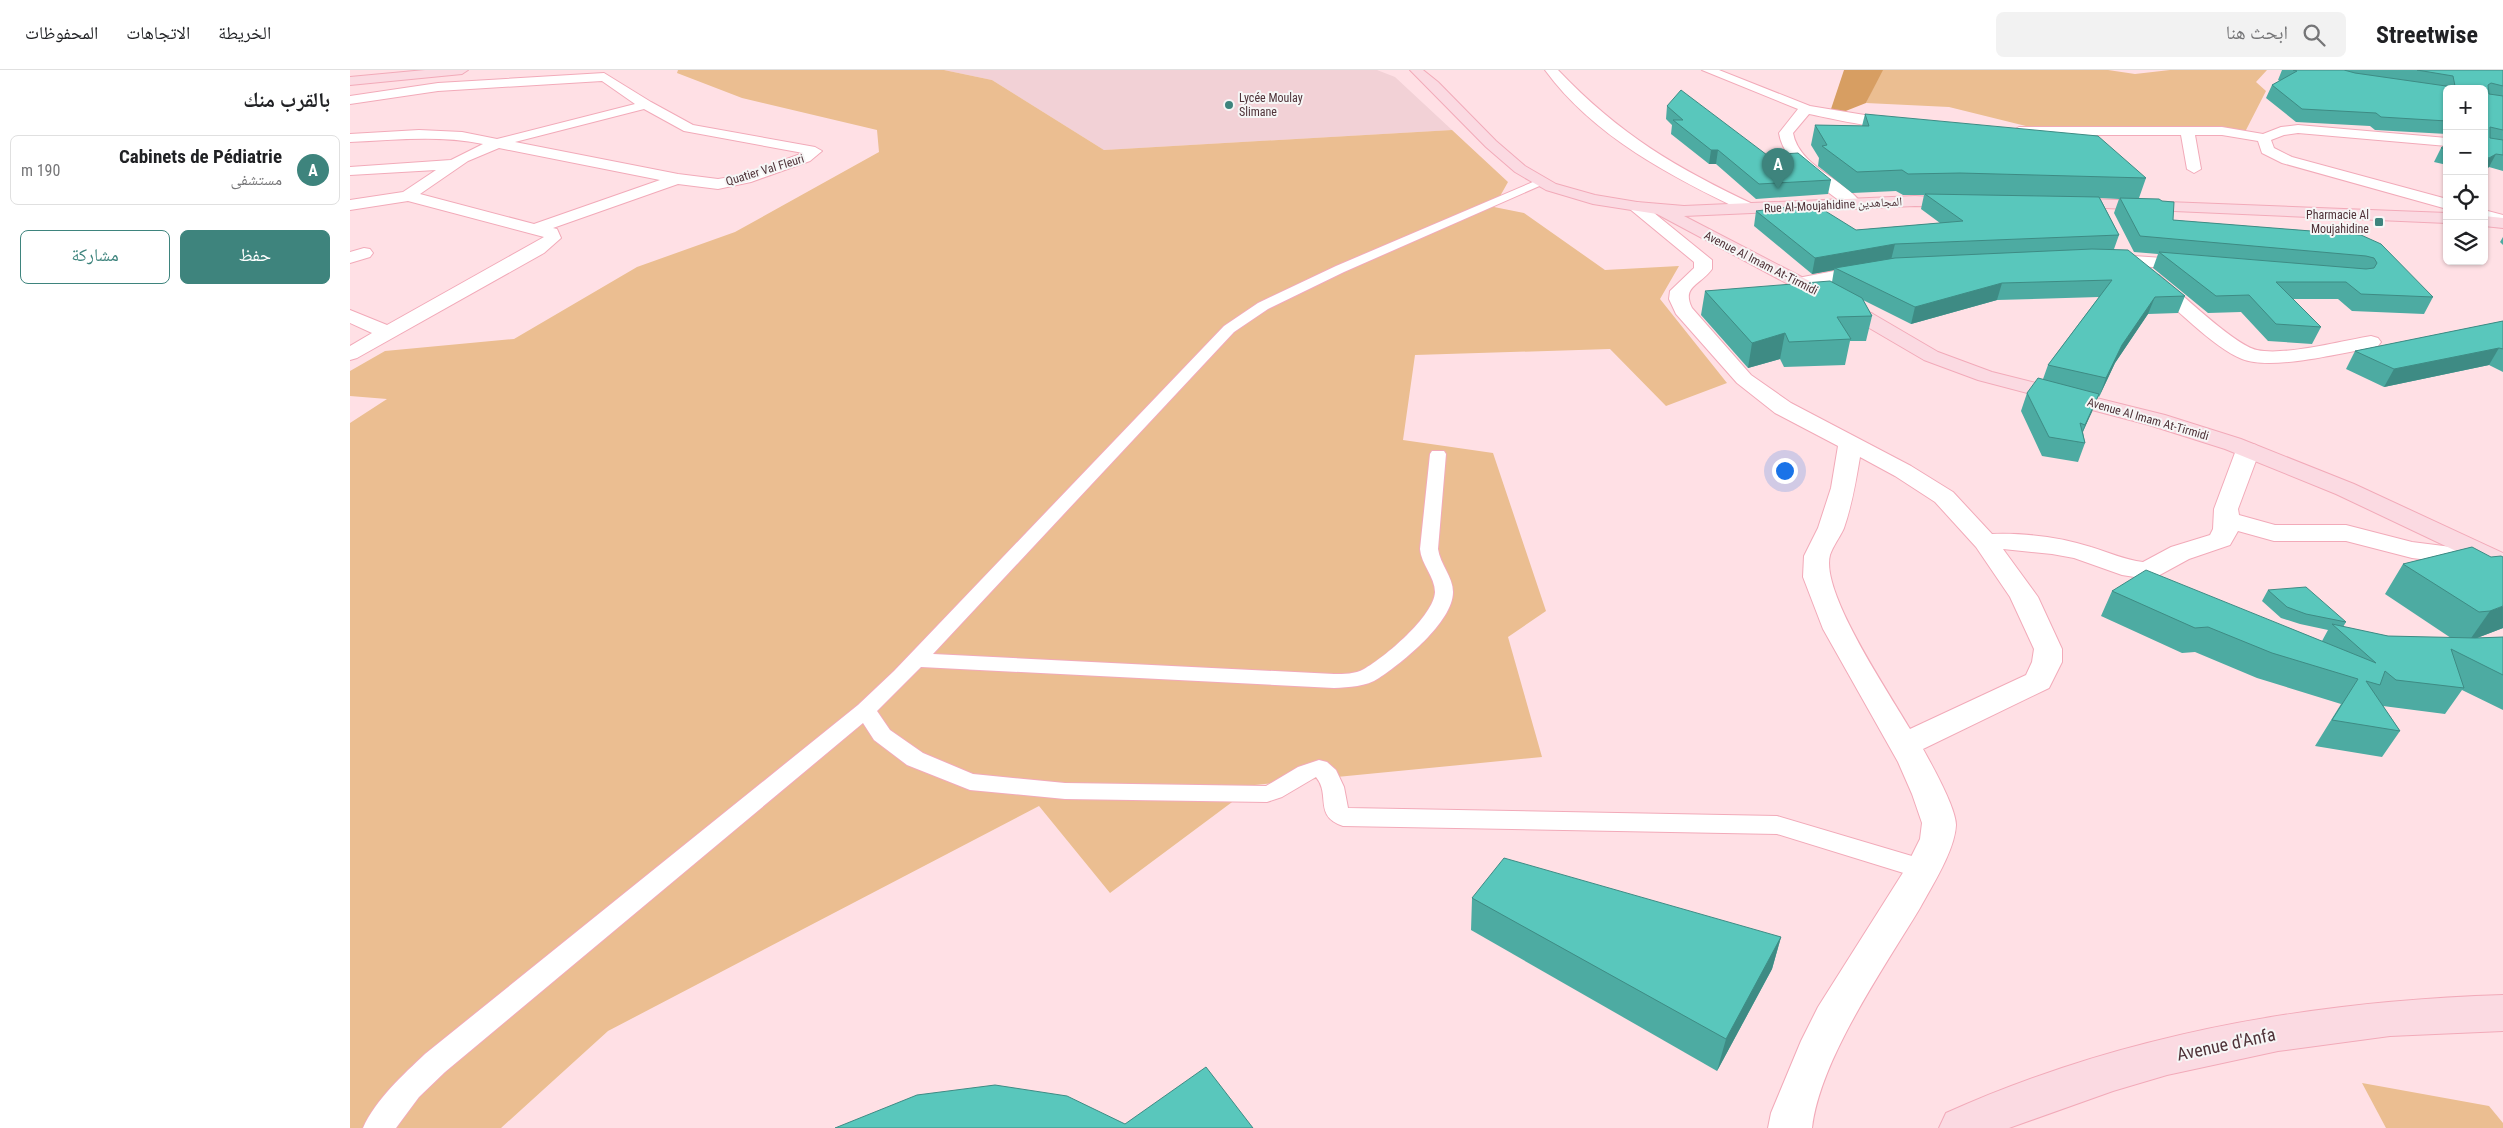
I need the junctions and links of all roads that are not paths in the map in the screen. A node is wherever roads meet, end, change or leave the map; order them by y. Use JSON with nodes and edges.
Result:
{"nodes":[{"id":1,"x":462,"y":70,"type":"edge"},
{"id":2,"x":1416,"y":70,"type":"edge"},
{"id":3,"x":1551,"y":70,"type":"edge"},
{"id":4,"x":1708,"y":70,"type":"edge"},
{"id":5,"x":350,"y":81,"type":"edge"},
{"id":6,"x":350,"y":100,"type":"edge"},
{"id":7,"x":646,"y":105,"type":"junction"},
{"id":8,"x":1806,"y":109,"type":"junction"},
{"id":9,"x":1914,"y":126,"type":"edge"},
{"id":10,"x":2000,"y":130,"type":"edge"},
{"id":11,"x":2187,"y":132,"type":"junction"},
{"id":12,"x":350,"y":138,"type":"edge"},
{"id":13,"x":2264,"y":138,"type":"junction"},
{"id":14,"x":500,"y":142,"type":"junction"},
{"id":15,"x":2443,"y":142,"type":"edge"},
{"id":16,"x":454,"y":164,"type":"junction"},
{"id":17,"x":2194,"y":169,"type":"dead end"},
{"id":18,"x":350,"y":171,"type":"edge"},
{"id":19,"x":678,"y":179,"type":"junction"},
{"id":20,"x":1540,"y":182,"type":"junction"},
{"id":21,"x":408,"y":196,"type":"junction"},
{"id":22,"x":1980,"y":202,"type":"edge"},
{"id":23,"x":2048,"y":202,"type":"edge"},
{"id":24,"x":2443,"y":203,"type":"edge"},
{"id":25,"x":1854,"y":204,"type":"junction"},
{"id":26,"x":2100,"y":204,"type":"junction"},
{"id":27,"x":350,"y":205,"type":"edge"},
{"id":28,"x":1649,"y":208,"type":"junction"},
{"id":29,"x":1751,"y":209,"type":"junction"},
{"id":30,"x":2488,"y":216,"type":"edge"},
{"id":31,"x":2443,"y":218,"type":"edge"},
{"id":32,"x":2488,"y":221,"type":"edge"},
{"id":33,"x":2503,"y":222,"type":"edge"},
{"id":34,"x":2110,"y":225,"type":"edge"},
{"id":35,"x":535,"y":229,"type":"junction"},
{"id":36,"x":2118,"y":242,"type":"edge"},
{"id":37,"x":2086,"y":258,"type":"edge"},
{"id":38,"x":2127,"y":259,"type":"junction"},
{"id":39,"x":2209,"y":266,"type":"edge"},
{"id":40,"x":1884,"y":268,"type":"edge"},
{"id":41,"x":1798,"y":283,"type":"junction"},
{"id":42,"x":350,"y":316,"type":"edge"},
{"id":43,"x":388,"y":333,"type":"junction"},
{"id":44,"x":2371,"y":342,"type":"dead end"},
{"id":45,"x":350,"y":354,"type":"edge"},
{"id":46,"x":1850,"y":445,"type":"junction"},
{"id":47,"x":2248,"y":450,"type":"junction"},
{"id":48,"x":1438,"y":454,"type":"dead end"},
{"id":49,"x":2227,"y":520,"type":"junction"},
{"id":50,"x":1985,"y":542,"type":"junction"},
{"id":51,"x":2500,"y":561,"type":"edge"},
{"id":52,"x":2147,"y":571,"type":"junction"},
{"id":53,"x":2171,"y":585,"type":"edge"},
{"id":54,"x":915,"y":660,"type":"junction"},
{"id":55,"x":865,"y":710,"type":"junction"},
{"id":56,"x":1905,"y":744,"type":"junction"},
{"id":57,"x":1923,"y":868,"type":"junction"},
{"id":58,"x":2503,"y":1013,"type":"edge"},
{"id":59,"x":378,"y":1128,"type":"edge"},
{"id":60,"x":1790,"y":1128,"type":"edge"},
{"id":61,"x":1961,"y":1128,"type":"edge"}],
"edges":[{"from":1,"to":5,"type":"street"},
{"from":2,"to":20,"type":"street","name":"Rue Al-Moujahidine المجاهدين"},
{"from":3,"to":29,"type":"street"},
{"from":4,"to":8,"type":"street"},
{"from":6,"to":7,"type":"street","name":"Quatier Val Fleuri"},
{"from":7,"to":14,"type":"street"},
{"from":7,"to":19,"type":"street","name":"Quatier Val Fleuri"},
{"from":8,"to":9,"type":"street"},
{"from":8,"to":25,"type":"street"},
{"from":10,"to":11,"type":"street"},
{"from":11,"to":13,"type":"street"},
{"from":11,"to":17,"type":"street"},
{"from":12,"to":14,"type":"street","name":"Quatier Val Fleuri"},
{"from":13,"to":15,"type":"street"},
{"from":13,"to":24,"type":"street"},
{"from":14,"to":16,"type":"street"},
{"from":14,"to":19,"type":"street","name":"Quatier Val Fleuri"},
{"from":16,"to":18,"type":"street"},
{"from":16,"to":21,"type":"street"},
{"from":19,"to":35,"type":"street"},
{"from":20,"to":28,"type":"street","name":"Rue Al-Moujahidine المجاهدين"},
{"from":20,"to":54,"type":"lane"},
{"from":21,"to":27,"type":"street"},
{"from":21,"to":35,"type":"street"},
{"from":22,"to":25,"type":"street","name":"Rue Al-Moujahidine المجاهدين"},
{"from":23,"to":26,"type":"street"},
{"from":25,"to":29,"type":"street","name":"Rue Al-Moujahidine المجاهدين"},
{"from":26,"to":31,"type":"street"},
{"from":26,"to":34,"type":"street"},
{"from":28,"to":29,"type":"street","name":"Rue Al-Moujahidine المجاهدين"},
{"from":28,"to":41,"type":"street","name":"Avenue Al Imam At-Tirmidi"},
{"from":28,"to":46,"type":"street"},
{"from":30,"to":33,"type":"street"},
{"from":32,"to":33,"type":"street"},
{"from":35,"to":43,"type":"street"},
{"from":36,"to":38,"type":"street"},
{"from":37,"to":38,"type":"street"},
{"from":38,"to":39,"type":"street"},
{"from":38,"to":44,"type":"street"},
{"from":40,"to":41,"type":"street"},
{"from":41,"to":47,"type":"street","name":"Avenue Al Imam At-Tirmidi"},
{"from":42,"to":43,"type":"street"},
{"from":43,"to":45,"type":"street"},
{"from":46,"to":50,"type":"street"},
{"from":46,"to":56,"type":"street"},
{"from":47,"to":49,"type":"street"},
{"from":47,"to":51,"type":"street","name":"Avenue Al Imam At-Tirmidi"},
{"from":48,"to":54,"type":"lane"},
{"from":49,"to":51,"type":"street"},
{"from":49,"to":52,"type":"street"},
{"from":50,"to":52,"type":"street"},
{"from":50,"to":56,"type":"street"},
{"from":52,"to":53,"type":"street"},
{"from":54,"to":55,"type":"lane"},
{"from":55,"to":57,"type":"lane"},
{"from":55,"to":59,"type":"lane"},
{"from":56,"to":57,"type":"street"},
{"from":57,"to":60,"type":"street"},
{"from":58,"to":61,"type":"street","name":"Avenue d'Anfa"}]}
